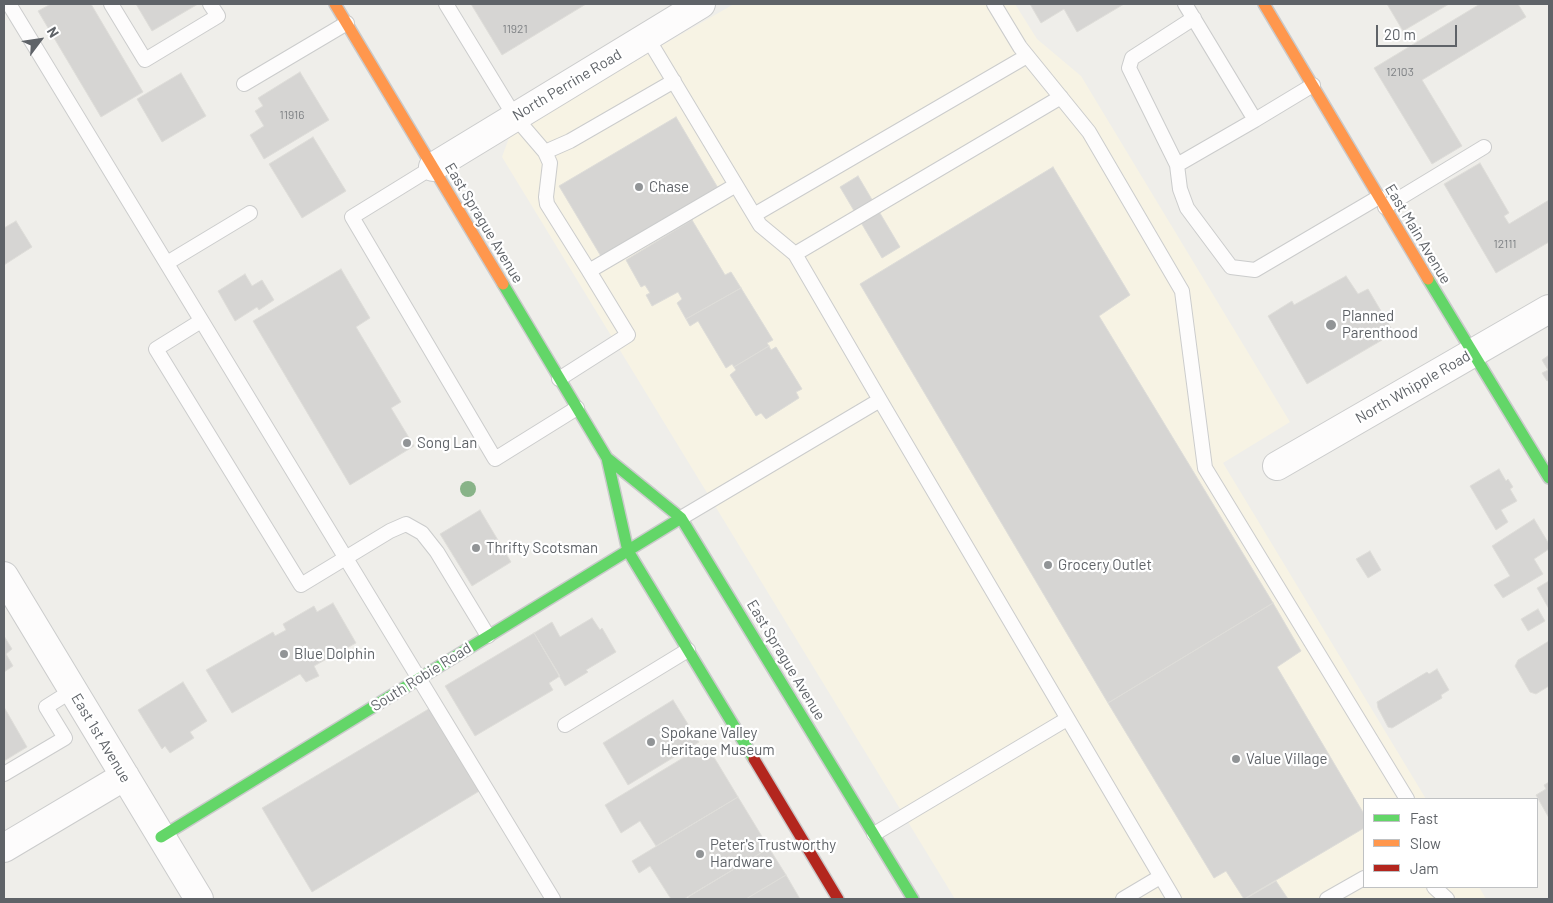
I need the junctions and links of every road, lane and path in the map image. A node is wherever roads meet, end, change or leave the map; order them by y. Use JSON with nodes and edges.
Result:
{"nodes":[{"id":1,"x":9,"y":4,"type":"edge"},
{"id":2,"x":111,"y":4,"type":"edge"},
{"id":3,"x":210,"y":4,"type":"edge"},
{"id":4,"x":335,"y":4,"type":"edge"},
{"id":5,"x":446,"y":4,"type":"edge"},
{"id":6,"x":701,"y":4,"type":"edge"},
{"id":7,"x":994,"y":4,"type":"edge"},
{"id":8,"x":1185,"y":4,"type":"edge"},
{"id":9,"x":1264,"y":4,"type":"edge"},
{"id":10,"x":1194,"y":18,"type":"junction"},
{"id":11,"x":347,"y":23,"type":"junction"},
{"id":12,"x":647,"y":37,"type":"junction"},
{"id":13,"x":1027,"y":56,"type":"junction"},
{"id":14,"x":674,"y":81,"type":"junction"},
{"id":15,"x":244,"y":84,"type":"dead end"},
{"id":16,"x":1312,"y":85,"type":"junction"},
{"id":17,"x":1061,"y":97,"type":"junction"},
{"id":18,"x":515,"y":117,"type":"junction"},
{"id":19,"x":1255,"y":120,"type":"junction"},
{"id":20,"x":1484,"y":146,"type":"dead end"},
{"id":21,"x":545,"y":152,"type":"junction"},
{"id":22,"x":1177,"y":165,"type":"junction"},
{"id":23,"x":433,"y":167,"type":"junction"},
{"id":24,"x":736,"y":185,"type":"junction"},
{"id":25,"x":1382,"y":202,"type":"junction"},
{"id":26,"x":250,"y":213,"type":"dead end"},
{"id":27,"x":754,"y":215,"type":"junction"},
{"id":28,"x":795,"y":254,"type":"junction"},
{"id":29,"x":166,"y":263,"type":"junction"},
{"id":30,"x":589,"y":271,"type":"junction"},
{"id":31,"x":1549,"y":309,"type":"edge"},
{"id":32,"x":201,"y":321,"type":"junction"},
{"id":33,"x":1472,"y":353,"type":"junction"},
{"id":34,"x":559,"y":379,"type":"junction"},
{"id":35,"x":880,"y":400,"type":"junction"},
{"id":36,"x":577,"y":408,"type":"junction"},
{"id":37,"x":607,"y":458,"type":"junction"},
{"id":38,"x":1278,"y":466,"type":"dead end"},
{"id":39,"x":1549,"y":478,"type":"edge"},
{"id":40,"x":681,"y":518,"type":"junction"},
{"id":41,"x":628,"y":551,"type":"junction"},
{"id":42,"x":345,"y":558,"type":"junction"},
{"id":43,"x":4,"y":576,"type":"edge"},
{"id":44,"x":488,"y":636,"type":"junction"},
{"id":45,"x":688,"y":650,"type":"junction"},
{"id":46,"x":418,"y":679,"type":"junction"},
{"id":47,"x":73,"y":690,"type":"junction"},
{"id":48,"x":1067,"y":719,"type":"junction"},
{"id":49,"x":565,"y":725,"type":"dead end"},
{"id":50,"x":4,"y":774,"type":"edge"},
{"id":51,"x":125,"y":776,"type":"junction"},
{"id":52,"x":1406,"y":798,"type":"edge"},
{"id":53,"x":874,"y":834,"type":"junction"},
{"id":54,"x":161,"y":837,"type":"junction"},
{"id":55,"x":4,"y":848,"type":"edge"},
{"id":56,"x":1160,"y":877,"type":"junction"},
{"id":57,"x":1363,"y":879,"type":"edge"},
{"id":58,"x":1435,"y":888,"type":"edge"},
{"id":59,"x":199,"y":899,"type":"edge"},
{"id":60,"x":553,"y":899,"type":"edge"},
{"id":61,"x":838,"y":899,"type":"edge"},
{"id":62,"x":913,"y":899,"type":"edge"},
{"id":63,"x":1123,"y":899,"type":"edge"},
{"id":64,"x":1174,"y":899,"type":"edge"},
{"id":65,"x":1327,"y":899,"type":"edge"},
{"id":66,"x":1445,"y":899,"type":"edge"}],
"edges":[{"from":1,"to":29,"type":"lane"},
{"from":2,"to":3,"type":"lane"},
{"from":4,"to":11,"type":"main road","name":"East Sprague Avenue"},
{"from":5,"to":18,"type":"lane"},
{"from":6,"to":12,"type":"street","name":"North Perrine Road"},
{"from":7,"to":13,"type":"lane"},
{"from":8,"to":10,"type":"lane"},
{"from":9,"to":16,"type":"main road","name":"East Main Avenue"},
{"from":10,"to":19,"type":"lane"},
{"from":10,"to":22,"type":"lane"},
{"from":11,"to":15,"type":"lane"},
{"from":11,"to":23,"type":"main road","name":"East Sprague Avenue"},
{"from":12,"to":14,"type":"lane"},
{"from":12,"to":18,"type":"street","name":"North Perrine Road"},
{"from":13,"to":17,"type":"lane"},
{"from":13,"to":27,"type":"lane"},
{"from":14,"to":21,"type":"lane"},
{"from":14,"to":24,"type":"lane"},
{"from":16,"to":19,"type":"lane"},
{"from":16,"to":25,"type":"main road","name":"East Main Avenue"},
{"from":17,"to":28,"type":"lane"},
{"from":17,"to":52,"type":"lane"},
{"from":18,"to":21,"type":"lane"},
{"from":18,"to":23,"type":"street","name":"North Perrine Road"},
{"from":19,"to":22,"type":"lane"},
{"from":20,"to":25,"type":"lane"},
{"from":21,"to":30,"type":"lane"},
{"from":22,"to":25,"type":"lane"},
{"from":23,"to":34,"type":"main road","name":"East Sprague Avenue"},
{"from":23,"to":36,"type":"lane"},
{"from":24,"to":27,"type":"lane"},
{"from":24,"to":30,"type":"lane"},
{"from":25,"to":33,"type":"main road","name":"East Main Avenue"},
{"from":26,"to":29,"type":"lane"},
{"from":27,"to":28,"type":"lane"},
{"from":28,"to":35,"type":"lane"},
{"from":29,"to":32,"type":"lane"},
{"from":30,"to":34,"type":"lane"},
{"from":31,"to":33,"type":"street","name":"North Whipple Road"},
{"from":32,"to":42,"type":"lane"},
{"from":32,"to":42,"type":"lane"},
{"from":33,"to":38,"type":"street","name":"North Whipple Road"},
{"from":33,"to":39,"type":"main road","name":"East Main Avenue"},
{"from":34,"to":36,"type":"main road","name":"East Sprague Avenue"},
{"from":35,"to":40,"type":"lane"},
{"from":35,"to":48,"type":"lane"},
{"from":36,"to":37,"type":"main road","name":"East Sprague Avenue"},
{"from":37,"to":40,"type":"main road","name":"East Sprague Avenue"},
{"from":37,"to":41,"type":"main road","name":"East Sprague Avenue"},
{"from":40,"to":41,"type":"main road","name":"South Robie Road"},
{"from":40,"to":53,"type":"main road","name":"East Sprague Avenue"},
{"from":41,"to":44,"type":"main road","name":"South Robie Road"},
{"from":41,"to":45,"type":"main road","name":"East Sprague Avenue"},
{"from":42,"to":44,"type":"lane"},
{"from":42,"to":46,"type":"lane"},
{"from":43,"to":47,"type":"street","name":"East 1st Avenue"},
{"from":44,"to":46,"type":"main road","name":"South Robie Road"},
{"from":45,"to":49,"type":"lane"},
{"from":45,"to":61,"type":"main road","name":"East Sprague Avenue"},
{"from":46,"to":54,"type":"main road","name":"South Robie Road"},
{"from":46,"to":60,"type":"lane"},
{"from":47,"to":50,"type":"lane"},
{"from":47,"to":51,"type":"street","name":"East 1st Avenue"},
{"from":48,"to":53,"type":"lane"},
{"from":48,"to":56,"type":"lane"},
{"from":51,"to":54,"type":"street","name":"East 1st Avenue"},
{"from":51,"to":55,"type":"street"},
{"from":53,"to":62,"type":"main road","name":"East Sprague Avenue"},
{"from":54,"to":59,"type":"street","name":"East 1st Avenue"},
{"from":56,"to":63,"type":"lane"},
{"from":56,"to":64,"type":"lane"},
{"from":57,"to":65,"type":"lane"},
{"from":58,"to":66,"type":"lane"}]}
